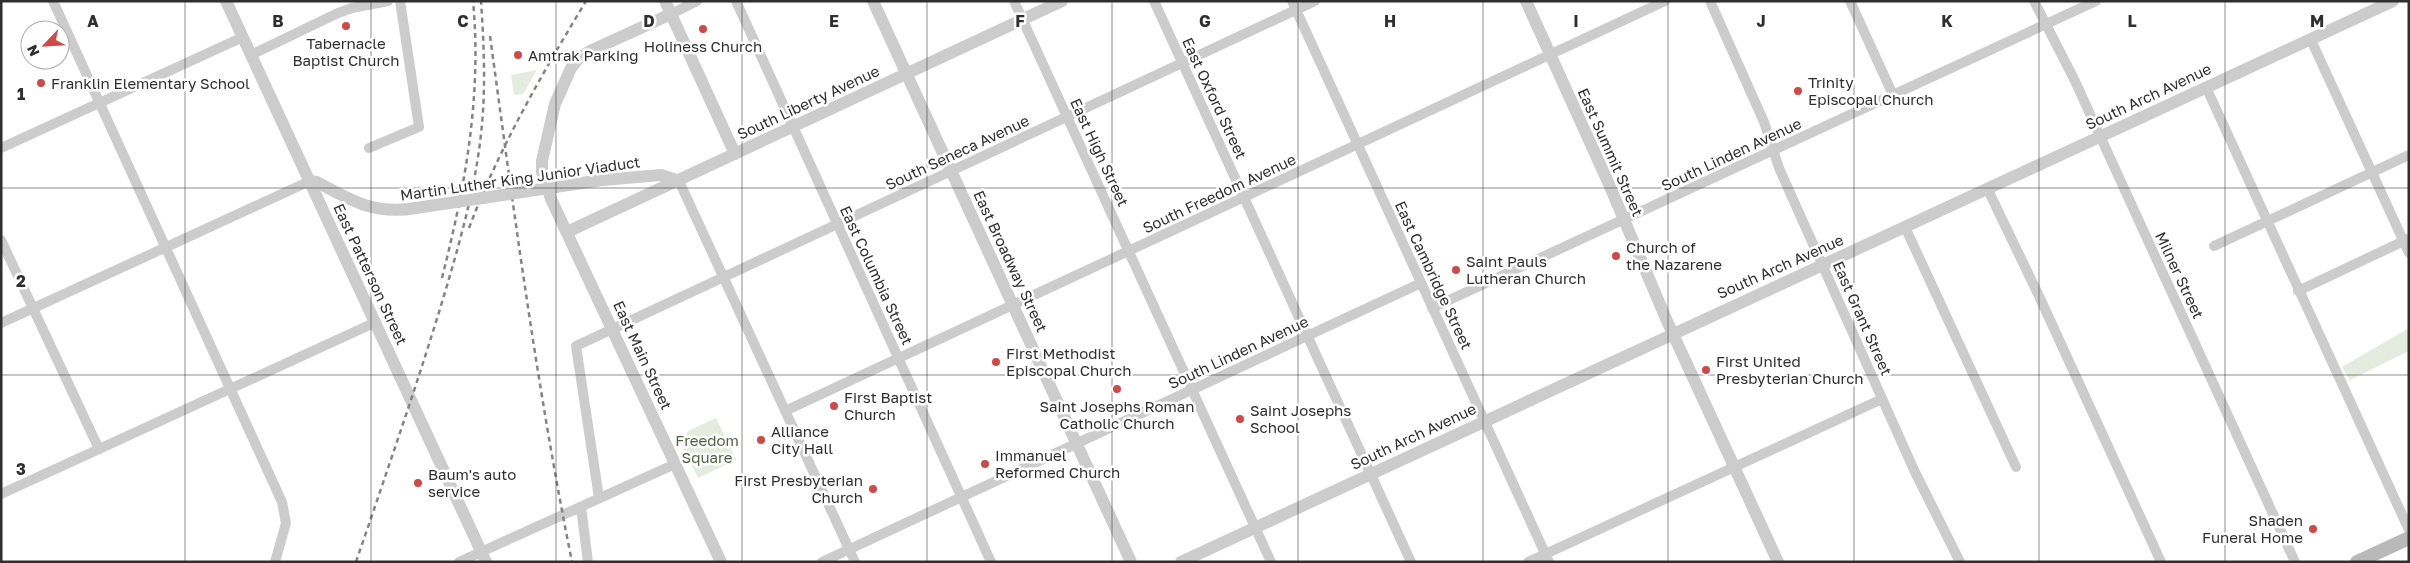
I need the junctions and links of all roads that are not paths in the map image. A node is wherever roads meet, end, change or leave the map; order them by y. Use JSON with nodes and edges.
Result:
{"nodes":[{"id":1,"x":53,"y":1,"type":"edge"},
{"id":2,"x":226,"y":1,"type":"edge"},
{"id":3,"x":388,"y":1,"type":"edge"},
{"id":4,"x":400,"y":1,"type":"edge"},
{"id":5,"x":665,"y":1,"type":"edge"},
{"id":6,"x":697,"y":1,"type":"edge"},
{"id":7,"x":736,"y":1,"type":"edge"},
{"id":8,"x":873,"y":1,"type":"edge"},
{"id":9,"x":1014,"y":1,"type":"edge"},
{"id":10,"x":1062,"y":1,"type":"edge"},
{"id":11,"x":1154,"y":1,"type":"edge"},
{"id":12,"x":1315,"y":1,"type":"edge"},
{"id":13,"x":1526,"y":1,"type":"edge"},
{"id":14,"x":1665,"y":1,"type":"edge"},
{"id":15,"x":1710,"y":1,"type":"edge"},
{"id":16,"x":1850,"y":1,"type":"edge"},
{"id":17,"x":2034,"y":1,"type":"edge"},
{"id":18,"x":2096,"y":1,"type":"edge"},
{"id":19,"x":2393,"y":1,"type":"edge"},
{"id":20,"x":1294,"y":5,"type":"edge"},
{"id":21,"x":671,"y":14,"type":"junction"},
{"id":22,"x":1023,"y":19,"type":"junction"},
{"id":23,"x":2046,"y":24,"type":"junction"},
{"id":24,"x":242,"y":37,"type":"junction"},
{"id":25,"x":2311,"y":40,"type":"junction"},
{"id":26,"x":251,"y":55,"type":"junction"},
{"id":27,"x":1550,"y":55,"type":"junction"},
{"id":28,"x":1183,"y":64,"type":"junction"},
{"id":29,"x":906,"y":74,"type":"junction"},
{"id":30,"x":2206,"y":87,"type":"junction"},
{"id":31,"x":1893,"y":95,"type":"junction"},
{"id":32,"x":100,"y":102,"type":"junction"},
{"id":33,"x":1068,"y":118,"type":"junction"},
{"id":34,"x":793,"y":128,"type":"junction"},
{"id":35,"x":2100,"y":136,"type":"junction"},
{"id":36,"x":1357,"y":144,"type":"junction"},
{"id":37,"x":1,"y":148,"type":"edge"},
{"id":38,"x":369,"y":148,"type":"dead end"},
{"id":39,"x":1775,"y":151,"type":"junction"},
{"id":40,"x":735,"y":154,"type":"junction"},
{"id":41,"x":2409,"y":155,"type":"edge"},
{"id":42,"x":951,"y":171,"type":"junction"},
{"id":43,"x":2372,"y":172,"type":"junction"},
{"id":44,"x":310,"y":181,"type":"junction"},
{"id":45,"x":679,"y":181,"type":"junction"},
{"id":46,"x":1987,"y":188,"type":"junction"},
{"id":47,"x":1244,"y":198,"type":"junction"},
{"id":48,"x":1624,"y":220,"type":"junction"},
{"id":49,"x":2267,"y":221,"type":"junction"},
{"id":50,"x":837,"y":224,"type":"junction"},
{"id":51,"x":1905,"y":227,"type":"junction"},
{"id":52,"x":567,"y":232,"type":"junction"},
{"id":53,"x":1,"y":240,"type":"edge"},
{"id":54,"x":2406,"y":240,"type":"edge"},
{"id":55,"x":2214,"y":246,"type":"dead end"},
{"id":56,"x":166,"y":247,"type":"junction"},
{"id":57,"x":1129,"y":251,"type":"junction"},
{"id":58,"x":2409,"y":253,"type":"edge"},
{"id":59,"x":1823,"y":265,"type":"junction"},
{"id":60,"x":724,"y":277,"type":"junction"},
{"id":61,"x":1421,"y":283,"type":"junction"},
{"id":62,"x":2298,"y":291,"type":"junction"},
{"id":63,"x":1013,"y":305,"type":"junction"},
{"id":64,"x":33,"y":308,"type":"junction"},
{"id":65,"x":1432,"y":308,"type":"junction"},
{"id":66,"x":376,"y":322,"type":"junction"},
{"id":67,"x":1,"y":323,"type":"edge"},
{"id":68,"x":612,"y":329,"type":"junction"},
{"id":69,"x":1673,"y":334,"type":"junction"},
{"id":70,"x":1308,"y":336,"type":"junction"},
{"id":71,"x":899,"y":359,"type":"junction"},
{"id":72,"x":231,"y":388,"type":"junction"},
{"id":73,"x":1193,"y":389,"type":"junction"},
{"id":74,"x":1882,"y":399,"type":"junction"},
{"id":75,"x":785,"y":411,"type":"junction"},
{"id":76,"x":1485,"y":421,"type":"junction"},
{"id":77,"x":1077,"y":444,"type":"junction"},
{"id":78,"x":99,"y":449,"type":"junction"},
{"id":79,"x":675,"y":464,"type":"junction"},
{"id":80,"x":2016,"y":467,"type":"dead end"},
{"id":81,"x":1735,"y":468,"type":"junction"},
{"id":82,"x":1371,"y":474,"type":"junction"},
{"id":83,"x":1,"y":494,"type":"edge"},
{"id":84,"x":962,"y":496,"type":"junction"},
{"id":85,"x":600,"y":498,"type":"junction"},
{"id":86,"x":580,"y":507,"type":"junction"},
{"id":87,"x":1256,"y":527,"type":"junction"},
{"id":88,"x":2409,"y":530,"type":"edge"},
{"id":89,"x":2409,"y":538,"type":"edge"},
{"id":90,"x":849,"y":549,"type":"junction"},
{"id":91,"x":484,"y":557,"type":"edge"},
{"id":92,"x":1547,"y":558,"type":"edge"},
{"id":93,"x":276,"y":562,"type":"edge"},
{"id":94,"x":459,"y":562,"type":"edge"},
{"id":95,"x":588,"y":562,"type":"edge"},
{"id":96,"x":721,"y":562,"type":"edge"},
{"id":97,"x":822,"y":562,"type":"edge"},
{"id":98,"x":855,"y":562,"type":"edge"},
{"id":99,"x":991,"y":562,"type":"edge"},
{"id":100,"x":1131,"y":562,"type":"edge"},
{"id":101,"x":1181,"y":562,"type":"edge"},
{"id":102,"x":1271,"y":562,"type":"edge"},
{"id":103,"x":1411,"y":562,"type":"edge"},
{"id":104,"x":1528,"y":562,"type":"edge"},
{"id":105,"x":1778,"y":562,"type":"edge"},
{"id":106,"x":1960,"y":562,"type":"edge"},
{"id":107,"x":2161,"y":562,"type":"edge"},
{"id":108,"x":2295,"y":562,"type":"edge"},
{"id":109,"x":2357,"y":562,"type":"edge"}],
"edges":[{"from":1,"to":32,"type":"street"},
{"from":2,"to":24,"type":"street","name":"East Patterson Street"},
{"from":3,"to":26,"type":"street"},
{"from":4,"to":38,"type":"street"},
{"from":5,"to":21,"type":"street"},
{"from":6,"to":21,"type":"street"},
{"from":7,"to":34,"type":"street","name":"East Columbia Street"},
{"from":8,"to":29,"type":"street","name":"East Broadway Street"},
{"from":9,"to":22,"type":"street","name":"East High Street"},
{"from":10,"to":22,"type":"street","name":"South Liberty Avenue"},
{"from":11,"to":28,"type":"street","name":"East Oxford Street"},
{"from":12,"to":20,"type":"street","name":"South Seneca Avenue"},
{"from":13,"to":27,"type":"street","name":"East Summit Street"},
{"from":14,"to":27,"type":"street","name":"South Freedom Avenue"},
{"from":15,"to":39,"type":"street","name":"East Grant Street"},
{"from":16,"to":31,"type":"street"},
{"from":17,"to":23,"type":"street","name":"Milner Street"},
{"from":18,"to":23,"type":"street","name":"South Linden Avenue"},
{"from":19,"to":25,"type":"street","name":"South Arch Avenue"},
{"from":20,"to":28,"type":"street","name":"South Seneca Avenue"},
{"from":20,"to":36,"type":"street","name":"East Cambridge Street"},
{"from":21,"to":40,"type":"street"},
{"from":21,"to":52,"type":"street","name":"East Main Street"},
{"from":22,"to":29,"type":"street","name":"South Liberty Avenue"},
{"from":22,"to":33,"type":"street","name":"East High Street"},
{"from":23,"to":31,"type":"street","name":"South Linden Avenue"},
{"from":23,"to":35,"type":"street","name":"Milner Street"},
{"from":24,"to":26,"type":"street","name":"East Patterson Street"},
{"from":24,"to":32,"type":"street"},
{"from":25,"to":30,"type":"street","name":"South Arch Avenue"},
{"from":25,"to":43,"type":"street"},
{"from":26,"to":44,"type":"street","name":"East Patterson Street"},
{"from":27,"to":36,"type":"street","name":"South Freedom Avenue"},
{"from":27,"to":48,"type":"street","name":"East Summit Street"},
{"from":28,"to":33,"type":"street","name":"South Seneca Avenue"},
{"from":28,"to":47,"type":"street","name":"East Oxford Street"},
{"from":29,"to":34,"type":"street","name":"South Liberty Avenue"},
{"from":29,"to":42,"type":"street","name":"East Broadway Street"},
{"from":30,"to":35,"type":"street","name":"South Arch Avenue"},
{"from":30,"to":49,"type":"street"},
{"from":31,"to":39,"type":"street","name":"South Linden Avenue"},
{"from":32,"to":37,"type":"street"},
{"from":32,"to":56,"type":"street"},
{"from":33,"to":42,"type":"street","name":"South Seneca Avenue"},
{"from":33,"to":57,"type":"street","name":"East High Street"},
{"from":34,"to":40,"type":"street","name":"South Liberty Avenue"},
{"from":34,"to":50,"type":"street","name":"East Columbia Street"},
{"from":35,"to":46,"type":"street","name":"South Arch Avenue"},
{"from":35,"to":108,"type":"street","name":"Milner Street"},
{"from":36,"to":47,"type":"street","name":"South Freedom Avenue"},
{"from":36,"to":61,"type":"street","name":"East Cambridge Street"},
{"from":39,"to":48,"type":"street","name":"South Linden Avenue"},
{"from":39,"to":59,"type":"street","name":"East Grant Street"},
{"from":40,"to":45,"type":"street","name":"South Liberty Avenue"},
{"from":41,"to":43,"type":"street"},
{"from":42,"to":50,"type":"street","name":"South Seneca Avenue"},
{"from":42,"to":63,"type":"street","name":"East Broadway Street"},
{"from":43,"to":49,"type":"street"},
{"from":43,"to":54,"type":"street"},
{"from":44,"to":45,"type":"street","name":"Martin Luther King Junior Viaduct","bridge":true},
{"from":44,"to":56,"type":"street"},
{"from":44,"to":66,"type":"street","name":"East Patterson Street"},
{"from":45,"to":52,"type":"street","name":"South Liberty Avenue"},
{"from":45,"to":60,"type":"street"},
{"from":46,"to":51,"type":"street","name":"South Arch Avenue"},
{"from":46,"to":107,"type":"street"},
{"from":47,"to":57,"type":"street","name":"South Freedom Avenue"},
{"from":47,"to":70,"type":"street","name":"East Oxford Street"},
{"from":48,"to":65,"type":"street","name":"South Linden Avenue"},
{"from":48,"to":69,"type":"street","name":"East Summit Street"},
{"from":49,"to":55,"type":"street"},
{"from":49,"to":62,"type":"street"},
{"from":50,"to":60,"type":"street","name":"South Seneca Avenue"},
{"from":50,"to":71,"type":"street","name":"East Columbia Street"},
{"from":51,"to":59,"type":"street","name":"South Arch Avenue"},
{"from":51,"to":80,"type":"street"},
{"from":52,"to":68,"type":"street","name":"East Main Street"},
{"from":53,"to":64,"type":"street"},
{"from":54,"to":58,"type":"street"},
{"from":54,"to":62,"type":"street"},
{"from":56,"to":64,"type":"street"},
{"from":56,"to":72,"type":"street"},
{"from":57,"to":63,"type":"street","name":"South Freedom Avenue"},
{"from":57,"to":73,"type":"street","name":"East High Street"},
{"from":59,"to":69,"type":"street","name":"South Arch Avenue"},
{"from":59,"to":74,"type":"street","name":"East Grant Street"},
{"from":60,"to":68,"type":"street","name":"South Seneca Avenue"},
{"from":60,"to":75,"type":"street"},
{"from":61,"to":65,"type":"street","name":"East Cambridge Street"},
{"from":61,"to":70,"type":"street","name":"South Linden Avenue"},
{"from":62,"to":88,"type":"street"},
{"from":63,"to":71,"type":"street","name":"South Freedom Avenue"},
{"from":63,"to":77,"type":"street","name":"East Broadway Street"},
{"from":64,"to":67,"type":"street"},
{"from":64,"to":78,"type":"street"},
{"from":65,"to":76,"type":"street","name":"East Cambridge Street"},
{"from":66,"to":72,"type":"street"},
{"from":66,"to":91,"type":"street","name":"East Patterson Street"},
{"from":68,"to":79,"type":"street","name":"East Main Street"},
{"from":68,"to":85,"type":"street","name":"South Seneca Avenue"},
{"from":69,"to":76,"type":"street","name":"South Arch Avenue"},
{"from":69,"to":81,"type":"street","name":"East Summit Street"},
{"from":70,"to":73,"type":"street","name":"South Linden Avenue"},
{"from":70,"to":82,"type":"street","name":"East Oxford Street"},
{"from":71,"to":75,"type":"street","name":"South Freedom Avenue"},
{"from":71,"to":84,"type":"street","name":"East Columbia Street"},
{"from":72,"to":78,"type":"street"},
{"from":72,"to":93,"type":"street"},
{"from":73,"to":77,"type":"street","name":"South Linden Avenue"},
{"from":73,"to":87,"type":"street","name":"East High Street"},
{"from":74,"to":81,"type":"street"},
{"from":74,"to":106,"type":"street","name":"East Grant Street"},
{"from":75,"to":90,"type":"street"},
{"from":76,"to":82,"type":"street","name":"South Arch Avenue"},
{"from":76,"to":92,"type":"street","name":"East Cambridge Street"},
{"from":77,"to":84,"type":"street","name":"South Linden Avenue"},
{"from":77,"to":100,"type":"street","name":"East Broadway Street"},
{"from":78,"to":83,"type":"street"},
{"from":79,"to":85,"type":"street"},
{"from":79,"to":96,"type":"street","name":"East Main Street"},
{"from":81,"to":92,"type":"street"},
{"from":81,"to":105,"type":"street","name":"East Summit Street"},
{"from":82,"to":87,"type":"street","name":"South Arch Avenue"},
{"from":82,"to":103,"type":"street","name":"East Oxford Street"},
{"from":84,"to":90,"type":"street","name":"South Linden Avenue"},
{"from":84,"to":99,"type":"street","name":"East Columbia Street"},
{"from":85,"to":86,"type":"street"},
{"from":86,"to":91,"type":"street"},
{"from":86,"to":95,"type":"street"},
{"from":87,"to":101,"type":"street","name":"South Arch Avenue"},
{"from":87,"to":102,"type":"street","name":"East High Street"},
{"from":89,"to":109,"type":"main road"},
{"from":90,"to":97,"type":"street","name":"South Linden Avenue"},
{"from":90,"to":98,"type":"street"},
{"from":91,"to":94,"type":"street"},
{"from":92,"to":104,"type":"street"}]}
